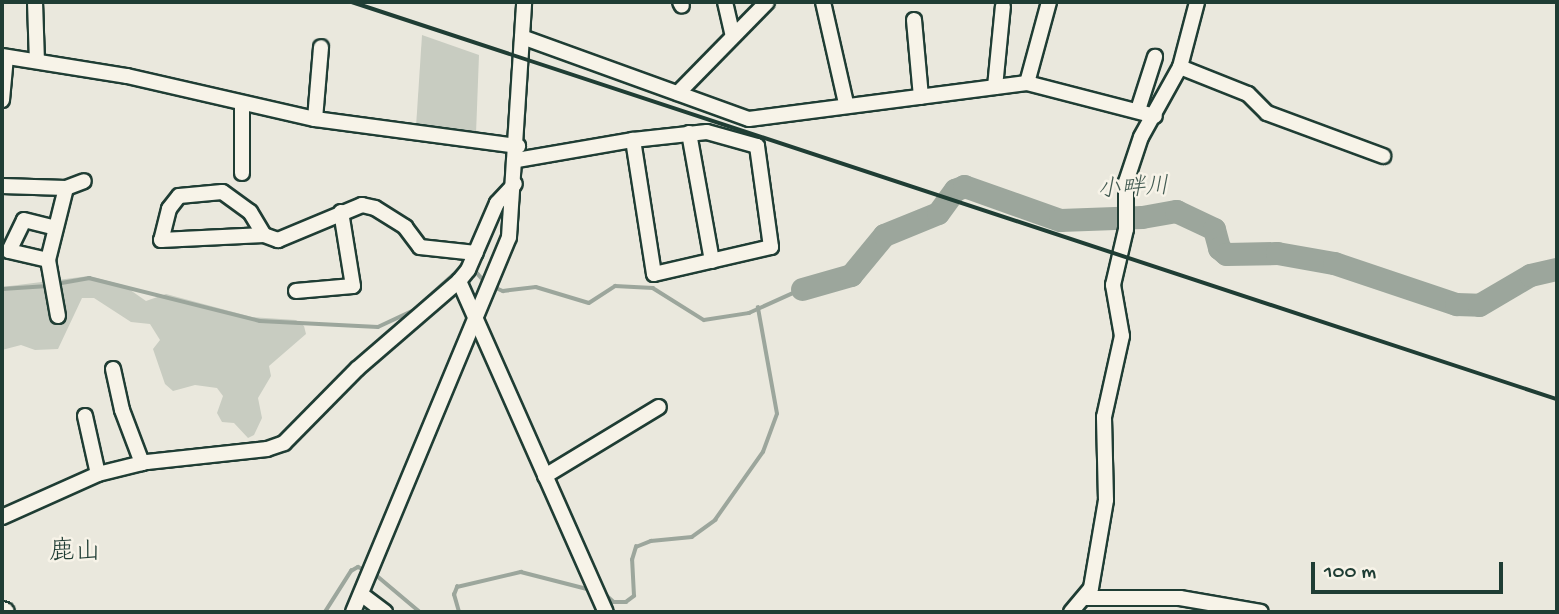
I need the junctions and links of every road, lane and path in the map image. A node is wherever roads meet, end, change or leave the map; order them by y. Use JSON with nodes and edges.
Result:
{"nodes":[{"id":1,"x":35,"y":2,"type":"edge"},
{"id":2,"x":524,"y":2,"type":"edge"},
{"id":3,"x":725,"y":2,"type":"edge"},
{"id":4,"x":767,"y":2,"type":"edge"},
{"id":5,"x":823,"y":2,"type":"edge"},
{"id":6,"x":1049,"y":2,"type":"edge"},
{"id":7,"x":1198,"y":2,"type":"edge"},
{"id":8,"x":1003,"y":6,"type":"dead end"},
{"id":9,"x":914,"y":20,"type":"dead end"},
{"id":10,"x":733,"y":36,"type":"junction"},
{"id":11,"x":522,"y":37,"type":"junction"},
{"id":12,"x":321,"y":47,"type":"dead end"},
{"id":13,"x":4,"y":57,"type":"edge"},
{"id":14,"x":1155,"y":57,"type":"dead end"},
{"id":15,"x":37,"y":61,"type":"junction"},
{"id":16,"x":1180,"y":67,"type":"junction"},
{"id":17,"x":1027,"y":83,"type":"junction"},
{"id":18,"x":995,"y":87,"type":"junction"},
{"id":19,"x":678,"y":93,"type":"junction"},
{"id":20,"x":920,"y":97,"type":"junction"},
{"id":21,"x":2,"y":100,"type":"edge"},
{"id":22,"x":846,"y":103,"type":"junction"},
{"id":23,"x":242,"y":104,"type":"junction"},
{"id":24,"x":1138,"y":110,"type":"junction"},
{"id":25,"x":1155,"y":116,"type":"junction"},
{"id":26,"x":315,"y":119,"type":"junction"},
{"id":27,"x":690,"y":133,"type":"junction"},
{"id":28,"x":633,"y":140,"type":"junction"},
{"id":29,"x":517,"y":153,"type":"junction"},
{"id":30,"x":1383,"y":156,"type":"dead end"},
{"id":31,"x":242,"y":173,"type":"dead end"},
{"id":32,"x":84,"y":181,"type":"dead end"},
{"id":33,"x":515,"y":184,"type":"junction"},
{"id":34,"x":2,"y":186,"type":"edge"},
{"id":35,"x":66,"y":188,"type":"junction"},
{"id":36,"x":341,"y":212,"type":"junction"},
{"id":37,"x":55,"y":228,"type":"junction"},
{"id":38,"x":264,"y":235,"type":"junction"},
{"id":39,"x":48,"y":260,"type":"junction"},
{"id":40,"x":712,"y":261,"type":"junction"},
{"id":41,"x":469,"y":266,"type":"junction"},
{"id":42,"x":296,"y":291,"type":"dead end"},
{"id":43,"x":58,"y":316,"type":"dead end"},
{"id":44,"x":475,"y":325,"type":"junction"},
{"id":45,"x":113,"y":369,"type":"dead end"},
{"id":46,"x":659,"y":407,"type":"dead end"},
{"id":47,"x":85,"y":416,"type":"dead end"},
{"id":48,"x":142,"y":463,"type":"junction"},
{"id":49,"x":98,"y":474,"type":"junction"},
{"id":50,"x":545,"y":476,"type":"junction"},
{"id":51,"x":2,"y":517,"type":"edge"},
{"id":52,"x":360,"y":594,"type":"junction"},
{"id":53,"x":1086,"y":598,"type":"junction"},
{"id":54,"x":353,"y":612,"type":"edge"},
{"id":55,"x":385,"y":612,"type":"edge"},
{"id":56,"x":606,"y":612,"type":"edge"},
{"id":57,"x":1071,"y":612,"type":"edge"},
{"id":58,"x":1261,"y":612,"type":"edge"}],
"edges":[{"from":1,"to":15,"type":"street"},
{"from":2,"to":11,"type":"street"},
{"from":3,"to":10,"type":"street"},
{"from":4,"to":10,"type":"street"},
{"from":5,"to":22,"type":"street"},
{"from":6,"to":17,"type":"street"},
{"from":7,"to":16,"type":"street"},
{"from":8,"to":18,"type":"street"},
{"from":9,"to":20,"type":"street"},
{"from":10,"to":19,"type":"street"},
{"from":11,"to":19,"type":"street"},
{"from":11,"to":29,"type":"street"},
{"from":12,"to":26,"type":"street"},
{"from":13,"to":15,"type":"street"},
{"from":13,"to":21,"type":"street"},
{"from":14,"to":24,"type":"street"},
{"from":15,"to":23,"type":"street"},
{"from":16,"to":25,"type":"street"},
{"from":16,"to":30,"type":"street"},
{"from":17,"to":18,"type":"street"},
{"from":17,"to":24,"type":"street"},
{"from":18,"to":20,"type":"street"},
{"from":19,"to":22,"type":"street"},
{"from":20,"to":22,"type":"street"},
{"from":23,"to":26,"type":"street"},
{"from":23,"to":31,"type":"street"},
{"from":24,"to":25,"type":"street"},
{"from":25,"to":53,"type":"street"},
{"from":26,"to":29,"type":"street"},
{"from":27,"to":28,"type":"street"},
{"from":27,"to":40,"type":"street"},
{"from":27,"to":40,"type":"street"},
{"from":28,"to":29,"type":"street"},
{"from":28,"to":40,"type":"street"},
{"from":29,"to":33,"type":"street"},
{"from":32,"to":35,"type":"street"},
{"from":33,"to":41,"type":"street"},
{"from":33,"to":44,"type":"street"},
{"from":34,"to":35,"type":"street"},
{"from":35,"to":37,"type":"street"},
{"from":36,"to":38,"type":"street"},
{"from":36,"to":41,"type":"street"},
{"from":36,"to":42,"type":"street"},
{"from":37,"to":39,"type":"street"},
{"from":37,"to":39,"type":"street"},
{"from":38,"to":38,"type":"street"},
{"from":39,"to":43,"type":"street"},
{"from":41,"to":44,"type":"street"},
{"from":41,"to":48,"type":"street"},
{"from":44,"to":50,"type":"street"},
{"from":44,"to":52,"type":"street"},
{"from":45,"to":48,"type":"street"},
{"from":46,"to":50,"type":"street"},
{"from":47,"to":49,"type":"street"},
{"from":48,"to":49,"type":"street"},
{"from":49,"to":51,"type":"street"},
{"from":50,"to":56,"type":"street"},
{"from":52,"to":54,"type":"street"},
{"from":52,"to":55,"type":"street"},
{"from":53,"to":57,"type":"street"},
{"from":53,"to":58,"type":"street"}]}
